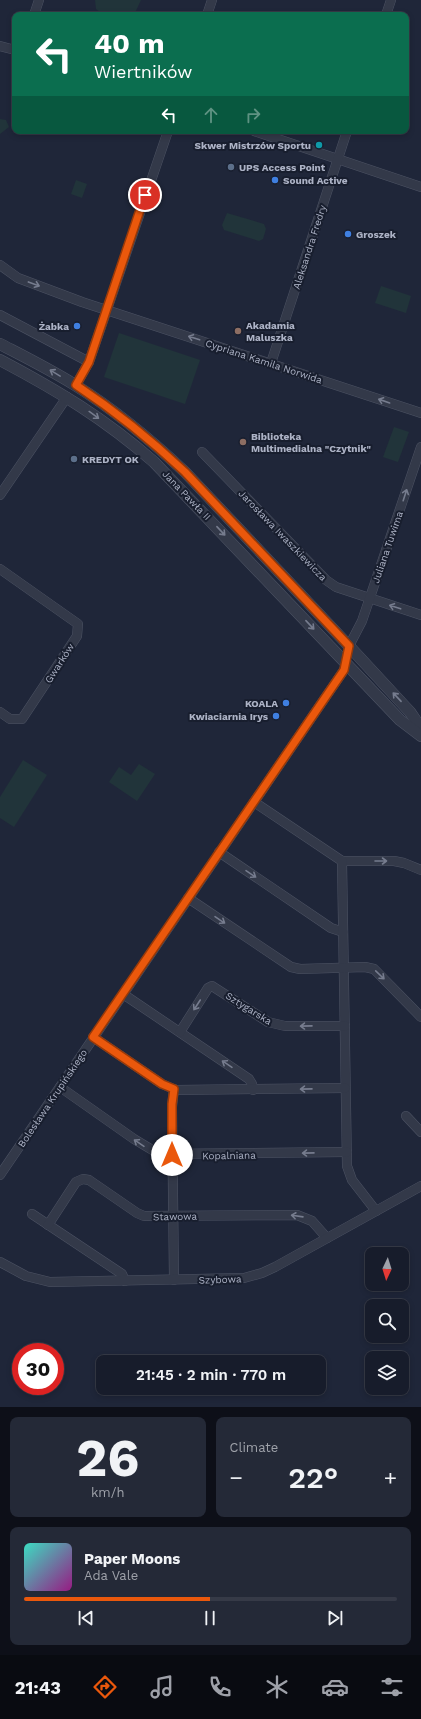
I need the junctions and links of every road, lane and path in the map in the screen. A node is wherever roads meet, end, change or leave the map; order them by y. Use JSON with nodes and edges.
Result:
{"nodes":[{"id":1,"x":39,"y":0,"type":"edge"},
{"id":2,"x":212,"y":0,"type":"edge"},
{"id":3,"x":391,"y":0,"type":"edge"},
{"id":4,"x":35,"y":12,"type":"edge"},
{"id":5,"x":208,"y":12,"type":"edge"},
{"id":6,"x":387,"y":12,"type":"edge"},
{"id":7,"x":0,"y":46,"type":"edge"},
{"id":8,"x":12,"y":49,"type":"edge"},
{"id":9,"x":167,"y":134,"type":"edge"},
{"id":10,"x":263,"y":134,"type":"edge"},
{"id":11,"x":346,"y":134,"type":"edge"},
{"id":12,"x":338,"y":159,"type":"junction"},
{"id":13,"x":421,"y":187,"type":"edge"},
{"id":14,"x":0,"y":265,"type":"edge"},
{"id":15,"x":107,"y":310,"type":"junction"},
{"id":16,"x":0,"y":315,"type":"edge"},
{"id":17,"x":0,"y":344,"type":"edge"},
{"id":18,"x":0,"y":360,"type":"edge"},
{"id":19,"x":89,"y":362,"type":"junction"},
{"id":20,"x":271,"y":363,"type":"junction"},
{"id":21,"x":76,"y":385,"type":"junction"},
{"id":22,"x":68,"y":397,"type":"junction"},
{"id":23,"x":421,"y":413,"type":"edge"},
{"id":24,"x":421,"y":447,"type":"edge"},
{"id":25,"x":202,"y":452,"type":"dead end"},
{"id":26,"x":0,"y":495,"type":"edge"},
{"id":27,"x":0,"y":569,"type":"edge"},
{"id":28,"x":370,"y":598,"type":"junction"},
{"id":29,"x":421,"y":615,"type":"edge"},
{"id":30,"x":349,"y":646,"type":"junction"},
{"id":31,"x":346,"y":663,"type":"junction"},
{"id":32,"x":0,"y":712,"type":"edge"},
{"id":33,"x":421,"y":728,"type":"edge"},
{"id":34,"x":421,"y":736,"type":"edge"},
{"id":35,"x":254,"y":802,"type":"junction"},
{"id":36,"x":219,"y":852,"type":"junction"},
{"id":37,"x":342,"y":861,"type":"junction"},
{"id":38,"x":421,"y":870,"type":"edge"},
{"id":39,"x":188,"y":898,"type":"junction"},
{"id":40,"x":343,"y":932,"type":"junction"},
{"id":41,"x":344,"y":968,"type":"junction"},
{"id":42,"x":123,"y":994,"type":"junction"},
{"id":43,"x":421,"y":1017,"type":"edge"},
{"id":44,"x":345,"y":1026,"type":"junction"},
{"id":45,"x":180,"y":1032,"type":"junction"},
{"id":46,"x":93,"y":1037,"type":"junction"},
{"id":47,"x":60,"y":1087,"type":"junction"},
{"id":48,"x":345,"y":1088,"type":"junction"},
{"id":49,"x":174,"y":1089,"type":"junction"},
{"id":50,"x":253,"y":1090,"type":"junction"},
{"id":51,"x":406,"y":1116,"type":"dead end"},
{"id":52,"x":421,"y":1132,"type":"edge"},
{"id":53,"x":347,"y":1152,"type":"junction"},
{"id":54,"x":172,"y":1155,"type":"junction"},
{"id":55,"x":0,"y":1175,"type":"edge"},
{"id":56,"x":421,"y":1186,"type":"edge"},
{"id":57,"x":376,"y":1211,"type":"junction"},
{"id":58,"x":32,"y":1214,"type":"dead end"},
{"id":59,"x":174,"y":1216,"type":"junction"},
{"id":60,"x":48,"y":1225,"type":"junction"},
{"id":61,"x":327,"y":1238,"type":"junction"},
{"id":62,"x":0,"y":1262,"type":"edge"},
{"id":63,"x":174,"y":1280,"type":"junction"},
{"id":64,"x":125,"y":1281,"type":"junction"}],
"edges":[{"from":1,"to":4,"type":"street"},
{"from":2,"to":5,"type":"street"},
{"from":3,"to":6,"type":"street"},
{"from":7,"to":8,"type":"street"},
{"from":9,"to":15,"type":"street"},
{"from":10,"to":12,"type":"street"},
{"from":11,"to":12,"type":"street","name":"Aleksandra Fredry"},
{"from":12,"to":13,"type":"street"},
{"from":12,"to":20,"type":"street","name":"Aleksandra Fredry"},
{"from":14,"to":15,"type":"street","name":"Cypriana Kamila Norwida","one_way":true},
{"from":15,"to":19,"type":"street"},
{"from":20,"to":15,"type":"street","name":"Cypriana Kamila Norwida","one_way":true},
{"from":16,"to":19,"type":"street"},
{"from":21,"to":17,"type":"street","name":"Jana Pawła II","one_way":true},
{"from":18,"to":22,"type":"street","name":"Jana Pawła II"},
{"from":19,"to":21,"type":"street"},
{"from":23,"to":20,"type":"street","name":"Cypriana Kamila Norwida","one_way":true},
{"from":21,"to":22,"type":"street"},
{"from":21,"to":30,"type":"street","name":"Jana Pawła II"},
{"from":22,"to":26,"type":"street"},
{"from":22,"to":31,"type":"street","name":"Jana Pawła II","one_way":true},
{"from":28,"to":24,"type":"street","name":"Juliana Tuwima","one_way":true},
{"from":25,"to":28,"type":"street","name":"Jarosława Iwaszkiewicza"},
{"from":27,"to":32,"type":"street","name":"Gwarków"},
{"from":29,"to":28,"type":"street","name":"Jarosława Iwaszkiewicza","one_way":true},
{"from":28,"to":30,"type":"street","name":"Juliana Tuwima"},
{"from":30,"to":31,"type":"street"},
{"from":33,"to":30,"type":"street","name":"Jana Pawła II","one_way":true},
{"from":31,"to":34,"type":"street","name":"Jana Pawła II"},
{"from":31,"to":35,"type":"street","name":"Bolesława Krupińskiego"},
{"from":35,"to":36,"type":"street","name":"Bolesława Krupińskiego"},
{"from":35,"to":37,"type":"street"},
{"from":36,"to":39,"type":"street","name":"Bolesława Krupińskiego"},
{"from":36,"to":40,"type":"street","one_way":true},
{"from":37,"to":38,"type":"street","one_way":true},
{"from":37,"to":40,"type":"street"},
{"from":39,"to":41,"type":"street","one_way":true},
{"from":39,"to":42,"type":"street","name":"Bolesława Krupińskiego"},
{"from":40,"to":41,"type":"street"},
{"from":41,"to":43,"type":"street","one_way":true},
{"from":41,"to":44,"type":"street"},
{"from":42,"to":45,"type":"street"},
{"from":42,"to":46,"type":"street","name":"Bolesława Krupińskiego"},
{"from":44,"to":45,"type":"street","name":"Sztygarska","one_way":true},
{"from":44,"to":48,"type":"street"},
{"from":50,"to":45,"type":"street","one_way":true},
{"from":46,"to":47,"type":"street","name":"Bolesława Krupińskiego"},
{"from":46,"to":49,"type":"street"},
{"from":54,"to":47,"type":"street","name":"Kopalniana","one_way":true},
{"from":47,"to":55,"type":"street","name":"Bolesława Krupińskiego"},
{"from":48,"to":50,"type":"street","one_way":true},
{"from":48,"to":53,"type":"street"},
{"from":49,"to":50,"type":"street"},
{"from":49,"to":54,"type":"street"},
{"from":51,"to":52,"type":"street"},
{"from":53,"to":54,"type":"street","name":"Kopalniana","one_way":true},
{"from":53,"to":57,"type":"street"},
{"from":54,"to":59,"type":"street"},
{"from":56,"to":57,"type":"street","name":"Szybowa"},
{"from":57,"to":61,"type":"street","name":"Szybowa"},
{"from":58,"to":60,"type":"street"},
{"from":59,"to":60,"type":"street","name":"Stawowa"},
{"from":61,"to":59,"type":"street","name":"Stawowa","one_way":true},
{"from":59,"to":63,"type":"street"},
{"from":60,"to":64,"type":"street"},
{"from":61,"to":63,"type":"street","name":"Szybowa"},
{"from":62,"to":64,"type":"street","name":"Szybowa"},
{"from":63,"to":64,"type":"street","name":"Szybowa"}]}
